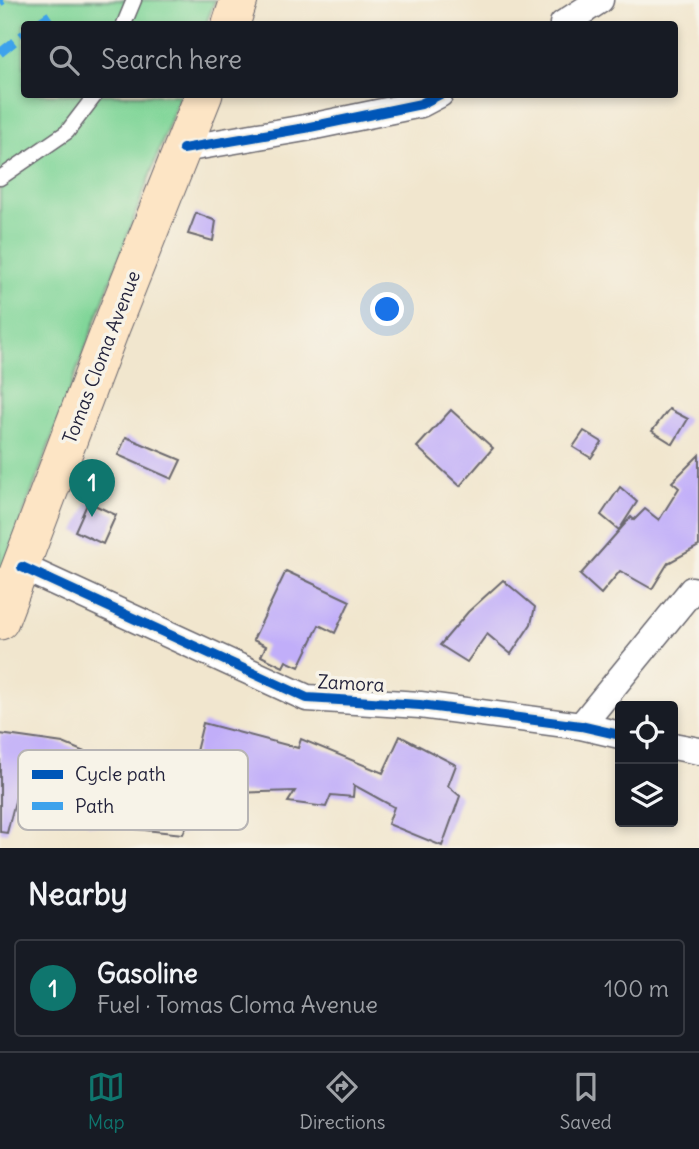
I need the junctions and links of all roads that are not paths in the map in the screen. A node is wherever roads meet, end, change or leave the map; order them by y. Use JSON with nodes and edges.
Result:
{"nodes":[{"id":1,"x":134,"y":0,"type":"edge"},
{"id":2,"x":239,"y":0,"type":"edge"},
{"id":3,"x":600,"y":0,"type":"edge"},
{"id":4,"x":125,"y":21,"type":"edge"},
{"id":5,"x":232,"y":21,"type":"edge"},
{"id":6,"x":568,"y":21,"type":"edge"},
{"id":7,"x":93,"y":98,"type":"edge"},
{"id":8,"x":202,"y":98,"type":"edge"},
{"id":9,"x":432,"y":98,"type":"edge"},
{"id":10,"x":183,"y":149,"type":"junction"},
{"id":11,"x":0,"y":178,"type":"edge"},
{"id":12,"x":22,"y":567,"type":"junction"},
{"id":13,"x":692,"y":590,"type":"dead end"},
{"id":14,"x":0,"y":621,"type":"edge"},
{"id":15,"x":581,"y":726,"type":"junction"},
{"id":16,"x":615,"y":734,"type":"edge"},
{"id":17,"x":678,"y":747,"type":"edge"},
{"id":18,"x":699,"y":751,"type":"edge"}],
"edges":[{"from":1,"to":4,"type":"lane"},
{"from":2,"to":5,"type":"main road"},
{"from":3,"to":6,"type":"street"},
{"from":7,"to":11,"type":"lane"},
{"from":8,"to":10,"type":"main road","name":"Tomas Cloma Avenue"},
{"from":9,"to":10,"type":"street"},
{"from":10,"to":12,"type":"main road","name":"Tomas Cloma Avenue"},
{"from":12,"to":14,"type":"main road","name":"Tomas Cloma Avenue"},
{"from":12,"to":15,"type":"street","name":"Zamora"},
{"from":13,"to":15,"type":"street"},
{"from":15,"to":16,"type":"street","name":"Zamora"},
{"from":17,"to":18,"type":"street"}]}
